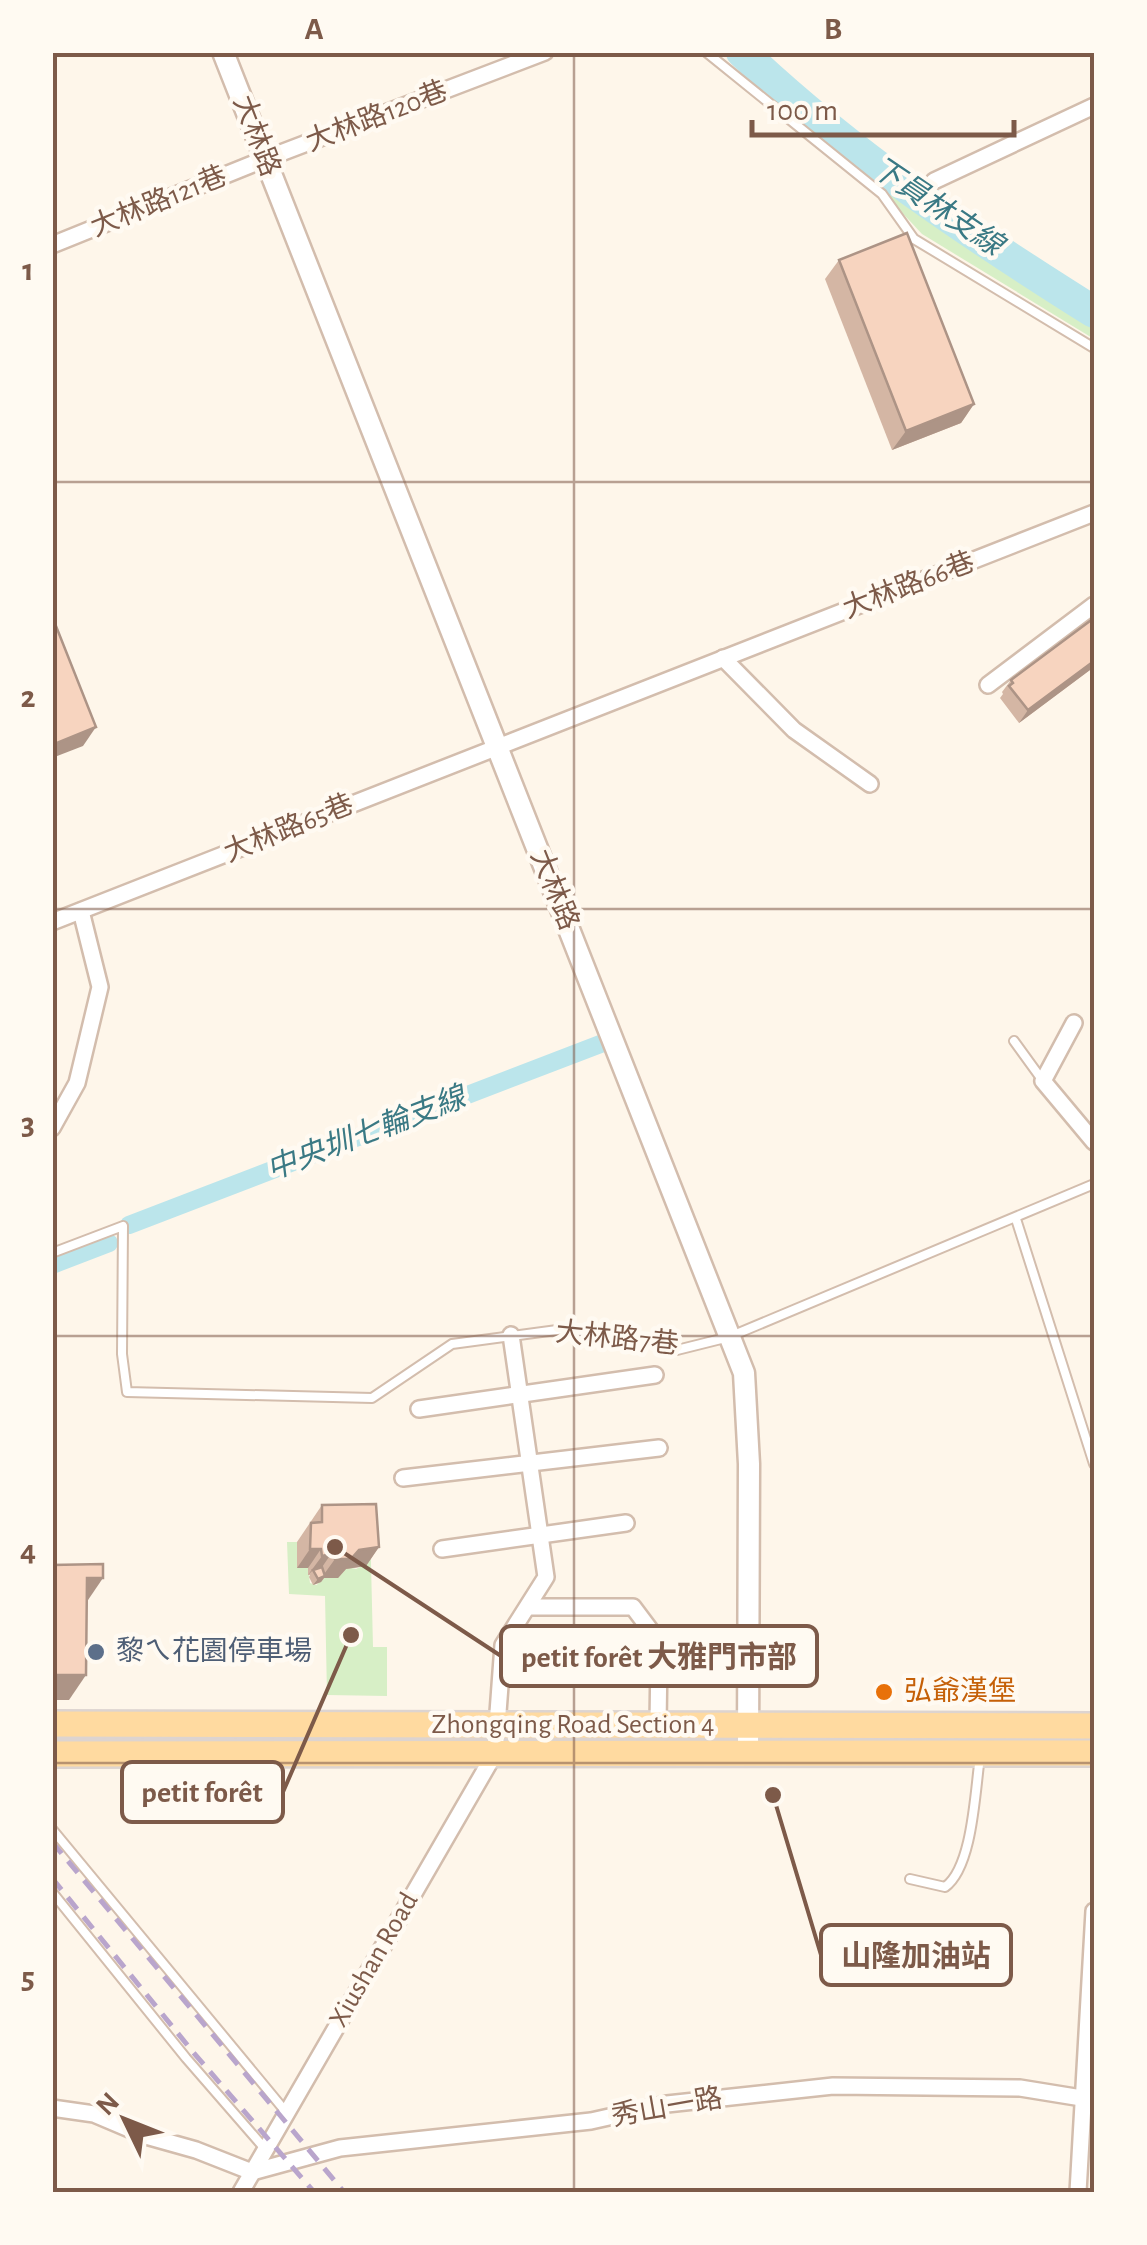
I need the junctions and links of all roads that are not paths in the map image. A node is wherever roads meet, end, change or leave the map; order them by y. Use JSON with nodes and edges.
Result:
{"nodes":[{"id":1,"x":224,"y":52,"type":"edge"},
{"id":2,"x":545,"y":52,"type":"edge"},
{"id":3,"x":706,"y":52,"type":"edge"},
{"id":4,"x":1094,"y":106,"type":"edge"},
{"id":5,"x":265,"y":160,"type":"junction"},
{"id":6,"x":934,"y":181,"type":"dead end"},
{"id":7,"x":52,"y":246,"type":"edge"},
{"id":8,"x":1094,"y":348,"type":"edge"},
{"id":9,"x":1094,"y":513,"type":"edge"},
{"id":10,"x":1094,"y":605,"type":"edge"},
{"id":11,"x":723,"y":658,"type":"junction"},
{"id":12,"x":988,"y":684,"type":"dead end"},
{"id":13,"x":497,"y":747,"type":"junction"},
{"id":14,"x":870,"y":784,"type":"dead end"},
{"id":15,"x":81,"y":911,"type":"junction"},
{"id":16,"x":52,"y":922,"type":"edge"},
{"id":17,"x":1074,"y":1022,"type":"dead end"},
{"id":18,"x":1014,"y":1041,"type":"dead end"},
{"id":19,"x":1043,"y":1081,"type":"junction"},
{"id":20,"x":52,"y":1128,"type":"edge"},
{"id":21,"x":1094,"y":1142,"type":"edge"},
{"id":22,"x":1094,"y":1184,"type":"edge"},
{"id":23,"x":1016,"y":1218,"type":"junction"},
{"id":24,"x":52,"y":1253,"type":"edge"},
{"id":25,"x":512,"y":1335,"type":"junction"},
{"id":26,"x":729,"y":1336,"type":"junction"},
{"id":27,"x":655,"y":1375,"type":"dead end"},
{"id":28,"x":520,"y":1394,"type":"junction"},
{"id":29,"x":419,"y":1410,"type":"dead end"},
{"id":30,"x":659,"y":1448,"type":"dead end"},
{"id":31,"x":530,"y":1464,"type":"junction"},
{"id":32,"x":1094,"y":1464,"type":"edge"},
{"id":33,"x":402,"y":1478,"type":"dead end"},
{"id":34,"x":626,"y":1522,"type":"dead end"},
{"id":35,"x":540,"y":1535,"type":"junction"},
{"id":36,"x":442,"y":1549,"type":"dead end"},
{"id":37,"x":528,"y":1608,"type":"junction"},
{"id":38,"x":659,"y":1656,"type":"junction"},
{"id":39,"x":715,"y":1656,"type":"dead end"},
{"id":40,"x":52,"y":1724,"type":"edge"},
{"id":41,"x":496,"y":1725,"type":"junction"},
{"id":42,"x":658,"y":1725,"type":"junction"},
{"id":43,"x":748,"y":1725,"type":"junction"},
{"id":44,"x":1094,"y":1726,"type":"edge"},
{"id":45,"x":495,"y":1753,"type":"junction"},
{"id":46,"x":748,"y":1753,"type":"junction"},
{"id":47,"x":980,"y":1753,"type":"junction"},
{"id":48,"x":1094,"y":1753,"type":"edge"},
{"id":49,"x":52,"y":1754,"type":"edge"},
{"id":50,"x":52,"y":1830,"type":"edge"},
{"id":51,"x":910,"y":1879,"type":"dead end"},
{"id":52,"x":52,"y":1892,"type":"edge"},
{"id":53,"x":1094,"y":1910,"type":"edge"},
{"id":54,"x":1090,"y":2099,"type":"edge"},
{"id":55,"x":52,"y":2108,"type":"edge"},
{"id":56,"x":286,"y":2112,"type":"junction"},
{"id":57,"x":266,"y":2150,"type":"junction"},
{"id":58,"x":252,"y":2172,"type":"junction"},
{"id":59,"x":240,"y":2192,"type":"edge"},
{"id":60,"x":1078,"y":2192,"type":"edge"}],
"edges":[{"from":1,"to":5,"type":"street","name":"大林路"},
{"from":2,"to":5,"type":"street","name":"大林路120巷"},
{"from":3,"to":8,"type":"lane"},
{"from":4,"to":6,"type":"street"},
{"from":5,"to":7,"type":"street","name":"大林路121巷"},
{"from":5,"to":13,"type":"street","name":"大林路"},
{"from":9,"to":11,"type":"street","name":"大林路66巷"},
{"from":10,"to":12,"type":"street"},
{"from":11,"to":13,"type":"street","name":"大林路66巷"},
{"from":11,"to":14,"type":"street"},
{"from":13,"to":15,"type":"street","name":"大林路65巷"},
{"from":13,"to":26,"type":"street","name":"大林路"},
{"from":15,"to":16,"type":"street","name":"大林路65巷"},
{"from":15,"to":20,"type":"street"},
{"from":17,"to":19,"type":"street"},
{"from":18,"to":19,"type":"lane"},
{"from":19,"to":21,"type":"street"},
{"from":22,"to":23,"type":"lane","name":"大林路7巷"},
{"from":23,"to":26,"type":"lane","name":"大林路7巷"},
{"from":23,"to":32,"type":"lane"},
{"from":24,"to":25,"type":"lane","name":"大林路7巷"},
{"from":25,"to":26,"type":"lane","name":"大林路7巷"},
{"from":25,"to":28,"type":"street","name":"Xiushan Road"},
{"from":26,"to":43,"type":"street","name":"大林路"},
{"from":27,"to":28,"type":"street"},
{"from":28,"to":29,"type":"street"},
{"from":28,"to":31,"type":"street","name":"Xiushan Road"},
{"from":30,"to":31,"type":"street"},
{"from":31,"to":33,"type":"street"},
{"from":31,"to":35,"type":"street","name":"Xiushan Road"},
{"from":34,"to":35,"type":"street"},
{"from":35,"to":36,"type":"street"},
{"from":35,"to":37,"type":"street","name":"Xiushan Road"},
{"from":37,"to":38,"type":"street"},
{"from":37,"to":41,"type":"street","name":"Xiushan Road"},
{"from":38,"to":39,"type":"street"},
{"from":38,"to":42,"type":"street"},
{"from":40,"to":41,"type":"main road","name":"Zhongqing Road Section 4"},
{"from":41,"to":42,"type":"main road","name":"Zhongqing Road Section 4"},
{"from":41,"to":45,"type":"street","name":"Xiushan Road"},
{"from":42,"to":43,"type":"main road","name":"Zhongqing Road Section 4"},
{"from":43,"to":44,"type":"main road","name":"Zhongqing Road Section 4"},
{"from":43,"to":46,"type":"street","name":"大林路"},
{"from":45,"to":46,"type":"main road","name":"Zhongqing Road Section 4"},
{"from":45,"to":49,"type":"main road","name":"Zhongqing Road Section 4"},
{"from":45,"to":56,"type":"street","name":"Xiushan Road"},
{"from":46,"to":47,"type":"main road","name":"Zhongqing Road Section 4"},
{"from":47,"to":48,"type":"main road","name":"Zhongqing Road Section 4"},
{"from":47,"to":51,"type":"lane"},
{"from":50,"to":56,"type":"lane"},
{"from":52,"to":57,"type":"lane"},
{"from":53,"to":54,"type":"street"},
{"from":54,"to":58,"type":"street","name":"秀山一路"},
{"from":54,"to":60,"type":"street"},
{"from":55,"to":58,"type":"street"},
{"from":56,"to":57,"type":"street","name":"Xiushan Road"},
{"from":57,"to":58,"type":"street","name":"Xiushan Road"},
{"from":58,"to":59,"type":"street","name":"Xiushan Road"}]}
